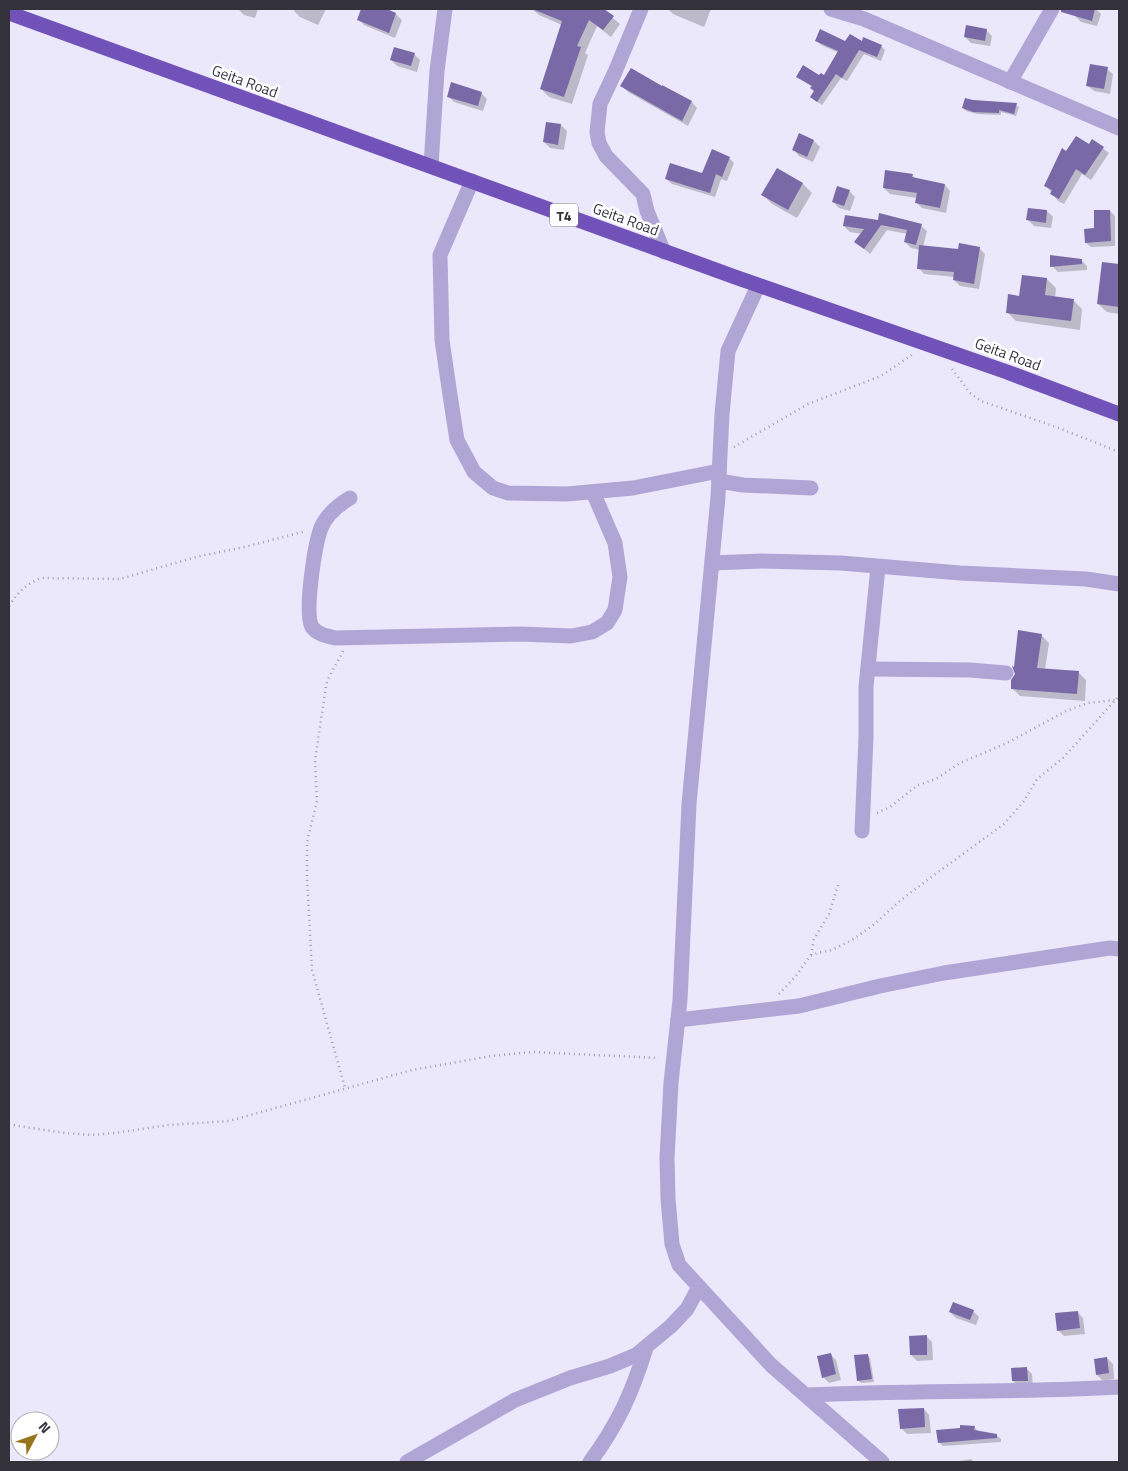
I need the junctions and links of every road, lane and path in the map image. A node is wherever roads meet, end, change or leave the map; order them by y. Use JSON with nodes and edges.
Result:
{"nodes":[{"id":1,"x":445,"y":9,"type":"edge"},
{"id":2,"x":642,"y":9,"type":"edge"},
{"id":3,"x":831,"y":9,"type":"edge"},
{"id":4,"x":1052,"y":9,"type":"edge"},
{"id":5,"x":9,"y":13,"type":"edge"},
{"id":6,"x":1010,"y":82,"type":"junction"},
{"id":7,"x":1119,"y":128,"type":"edge"},
{"id":8,"x":431,"y":166,"type":"junction"},
{"id":9,"x":472,"y":181,"type":"junction"},
{"id":10,"x":664,"y":252,"type":"junction"},
{"id":11,"x":758,"y":286,"type":"junction"},
{"id":12,"x":916,"y":352,"type":"dead end"},
{"id":13,"x":947,"y":362,"type":"dead end"},
{"id":14,"x":1119,"y":414,"type":"edge"},
{"id":15,"x":1119,"y":452,"type":"edge"},
{"id":16,"x":720,"y":455,"type":"junction"},
{"id":17,"x":719,"y":476,"type":"junction"},
{"id":18,"x":811,"y":488,"type":"dead end"},
{"id":19,"x":594,"y":492,"type":"junction"},
{"id":20,"x":350,"y":498,"type":"dead end"},
{"id":21,"x":322,"y":527,"type":"junction"},
{"id":22,"x":712,"y":562,"type":"junction"},
{"id":23,"x":878,"y":566,"type":"junction"},
{"id":24,"x":1119,"y":584,"type":"edge"},
{"id":25,"x":9,"y":606,"type":"edge"},
{"id":26,"x":347,"y":638,"type":"junction"},
{"id":27,"x":868,"y":669,"type":"junction"},
{"id":28,"x":1006,"y":673,"type":"dead end"},
{"id":29,"x":1119,"y":696,"type":"edge"},
{"id":30,"x":1116,"y":700,"type":"junction"},
{"id":31,"x":863,"y":815,"type":"junction"},
{"id":32,"x":862,"y":831,"type":"dead end"},
{"id":33,"x":838,"y":885,"type":"dead end"},
{"id":34,"x":1119,"y":949,"type":"edge"},
{"id":35,"x":810,"y":956,"type":"junction"},
{"id":36,"x":762,"y":1011,"type":"junction"},
{"id":37,"x":678,"y":1020,"type":"junction"},
{"id":38,"x":674,"y":1059,"type":"junction"},
{"id":39,"x":345,"y":1088,"type":"junction"},
{"id":40,"x":9,"y":1124,"type":"edge"},
{"id":41,"x":699,"y":1287,"type":"junction"},
{"id":42,"x":646,"y":1348,"type":"junction"},
{"id":43,"x":1119,"y":1387,"type":"edge"},
{"id":44,"x":807,"y":1396,"type":"junction"},
{"id":45,"x":407,"y":1462,"type":"edge"},
{"id":46,"x":590,"y":1462,"type":"edge"},
{"id":47,"x":882,"y":1462,"type":"edge"}],
"edges":[{"from":1,"to":8,"type":"street"},
{"from":2,"to":10,"type":"street"},
{"from":3,"to":6,"type":"street"},
{"from":4,"to":6,"type":"street"},
{"from":5,"to":8,"type":"highway","name":"Geita Road","number":"T4"},
{"from":6,"to":7,"type":"street"},
{"from":8,"to":9,"type":"highway","name":"Geita Road","number":"T4"},
{"from":9,"to":10,"type":"highway","name":"Geita Road","number":"T4"},
{"from":9,"to":19,"type":"street"},
{"from":10,"to":11,"type":"highway","name":"Geita Road","number":"T4"},
{"from":11,"to":14,"type":"highway","name":"Geita Road","number":"T4"},
{"from":11,"to":16,"type":"street"},
{"from":12,"to":16,"type":"path"},
{"from":13,"to":15,"type":"path"},
{"from":16,"to":17,"type":"street"},
{"from":17,"to":18,"type":"street"},
{"from":17,"to":19,"type":"street"},
{"from":17,"to":22,"type":"street"},
{"from":19,"to":26,"type":"street"},
{"from":20,"to":21,"type":"street"},
{"from":21,"to":25,"type":"path"},
{"from":21,"to":26,"type":"street"},
{"from":22,"to":23,"type":"street"},
{"from":22,"to":37,"type":"street"},
{"from":23,"to":24,"type":"street"},
{"from":23,"to":27,"type":"street"},
{"from":26,"to":39,"type":"path"},
{"from":27,"to":28,"type":"street"},
{"from":27,"to":31,"type":"street"},
{"from":29,"to":30,"type":"path"},
{"from":30,"to":31,"type":"path"},
{"from":30,"to":35,"type":"path"},
{"from":31,"to":32,"type":"street"},
{"from":33,"to":35,"type":"path"},
{"from":34,"to":36,"type":"street"},
{"from":35,"to":36,"type":"path"},
{"from":36,"to":37,"type":"street"},
{"from":37,"to":38,"type":"street"},
{"from":38,"to":39,"type":"path"},
{"from":38,"to":41,"type":"street"},
{"from":39,"to":40,"type":"path"},
{"from":41,"to":42,"type":"street"},
{"from":41,"to":44,"type":"street"},
{"from":42,"to":45,"type":"street"},
{"from":42,"to":46,"type":"street"},
{"from":43,"to":44,"type":"street"},
{"from":44,"to":47,"type":"street"}]}
